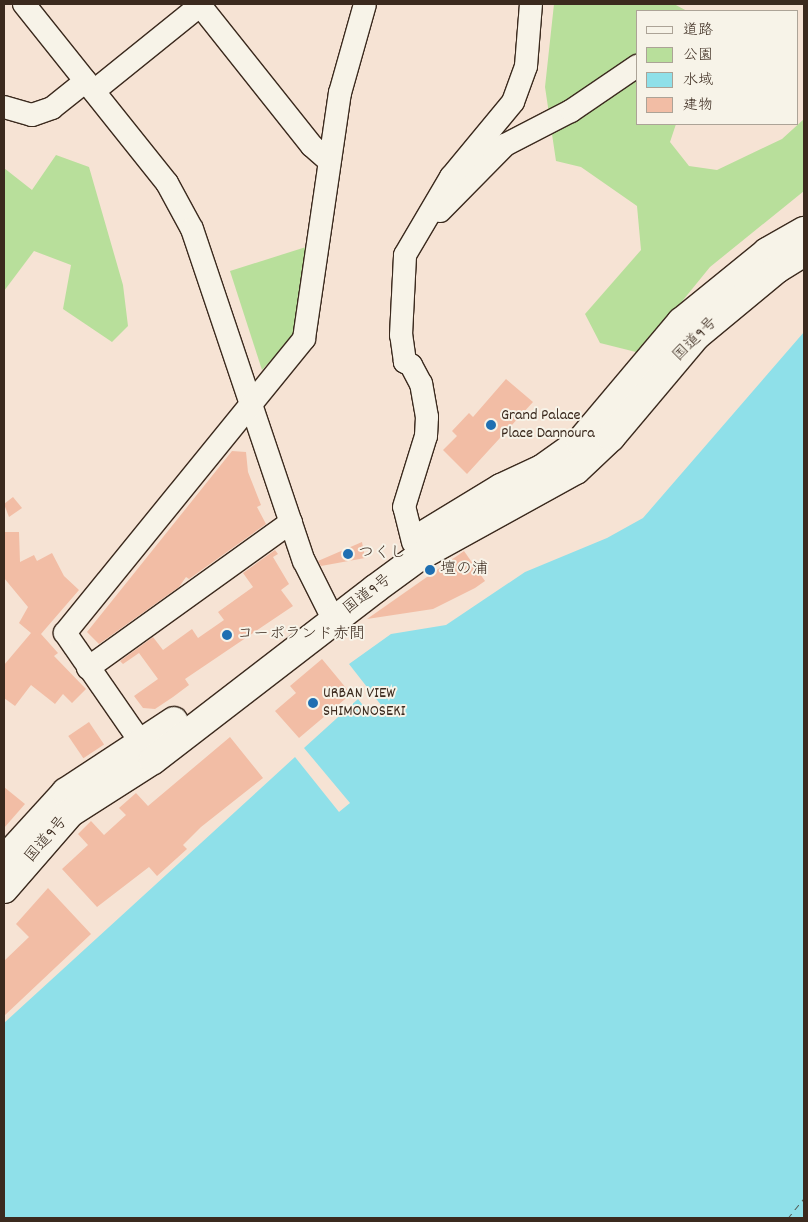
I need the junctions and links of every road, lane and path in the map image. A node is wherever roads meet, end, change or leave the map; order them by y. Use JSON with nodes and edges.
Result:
{"nodes":[{"id":1,"x":24,"y":4,"type":"edge"},
{"id":2,"x":200,"y":4,"type":"edge"},
{"id":3,"x":531,"y":4,"type":"edge"},
{"id":4,"x":365,"y":6,"type":"edge"},
{"id":5,"x":636,"y":67,"type":"edge"},
{"id":6,"x":90,"y":86,"type":"junction"},
{"id":7,"x":4,"y":107,"type":"edge"},
{"id":8,"x":329,"y":161,"type":"junction"},
{"id":9,"x":430,"y":208,"type":"junction"},
{"id":10,"x":804,"y":231,"type":"edge"},
{"id":11,"x":804,"y":252,"type":"edge"},
{"id":12,"x":251,"y":404,"type":"junction"},
{"id":13,"x":291,"y":522,"type":"junction"},
{"id":14,"x":413,"y":542,"type":"junction"},
{"id":15,"x":330,"y":613,"type":"junction"},
{"id":16,"x":88,"y":668,"type":"junction"},
{"id":17,"x":148,"y":751,"type":"junction"},
{"id":18,"x":4,"y":860,"type":"edge"},
{"id":19,"x":4,"y":889,"type":"edge"}],
"edges":[{"from":1,"to":6,"type":"street"},
{"from":2,"to":6,"type":"street"},
{"from":2,"to":8,"type":"street"},
{"from":3,"to":9,"type":"street"},
{"from":4,"to":8,"type":"street"},
{"from":5,"to":9,"type":"street"},
{"from":6,"to":7,"type":"street"},
{"from":6,"to":12,"type":"street"},
{"from":8,"to":12,"type":"street"},
{"from":9,"to":14,"type":"street"},
{"from":10,"to":14,"type":"highway","name":"国道9号"},
{"from":11,"to":15,"type":"highway","name":"国道9号"},
{"from":12,"to":13,"type":"street"},
{"from":12,"to":16,"type":"street"},
{"from":13,"to":15,"type":"street"},
{"from":13,"to":16,"type":"street"},
{"from":14,"to":15,"type":"highway","name":"国道9号"},
{"from":15,"to":17,"type":"highway","name":"国道9号"},
{"from":16,"to":17,"type":"street"},
{"from":17,"to":18,"type":"highway","name":"国道9号"},
{"from":17,"to":19,"type":"highway","name":"国道9号"}]}
